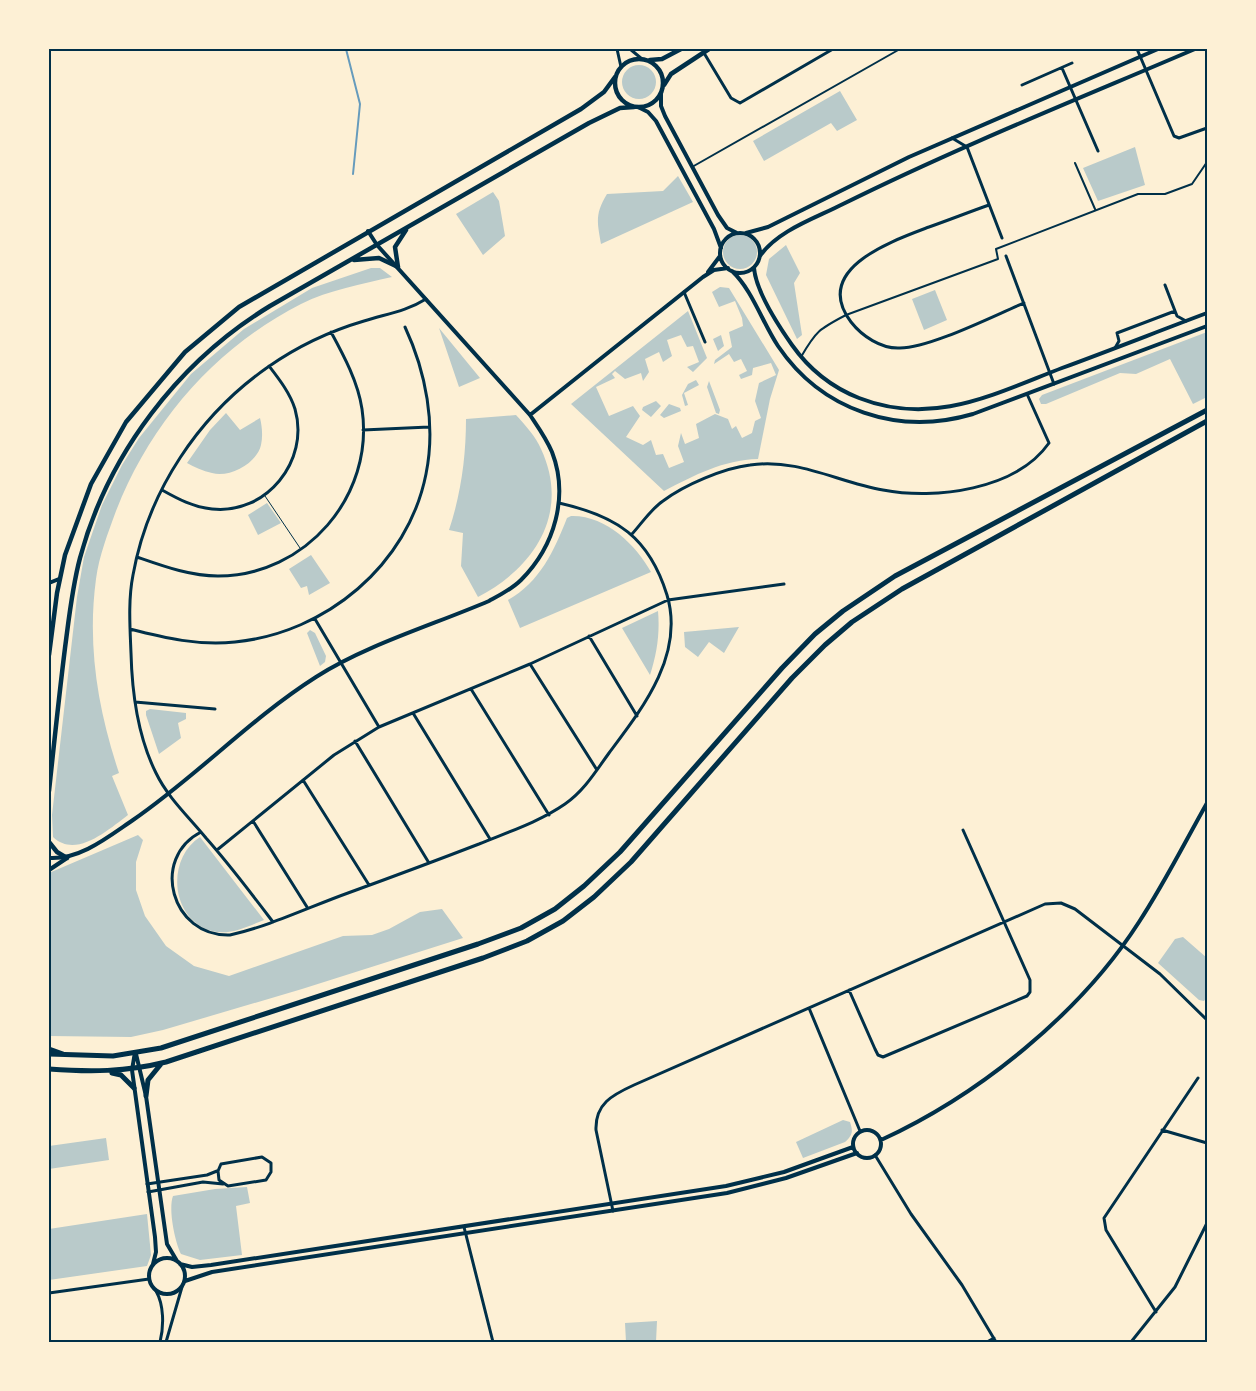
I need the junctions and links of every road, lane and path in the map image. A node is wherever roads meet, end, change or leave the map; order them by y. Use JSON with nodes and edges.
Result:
{"nodes":[{"id":1,"x":617,"y":49,"type":"edge"},
{"id":2,"x":630,"y":49,"type":"edge"},
{"id":3,"x":681,"y":49,"type":"edge"},
{"id":4,"x":709,"y":49,"type":"edge"},
{"id":5,"x":834,"y":49,"type":"edge"},
{"id":6,"x":900,"y":49,"type":"edge"},
{"id":7,"x":1137,"y":49,"type":"edge"},
{"id":8,"x":1158,"y":49,"type":"edge"},
{"id":9,"x":1195,"y":49,"type":"edge"},
{"id":10,"x":703,"y":52,"type":"junction"},
{"id":11,"x":1141,"y":56,"type":"junction"},
{"id":12,"x":642,"y":59,"type":"junction"},
{"id":13,"x":648,"y":60,"type":"junction"},
{"id":14,"x":1072,"y":63,"type":"dead end"},
{"id":15,"x":620,"y":67,"type":"junction"},
{"id":16,"x":1062,"y":68,"type":"junction"},
{"id":17,"x":1146,"y":70,"type":"junction"},
{"id":18,"x":615,"y":77,"type":"junction"},
{"id":19,"x":663,"y":85,"type":"junction"},
{"id":20,"x":1022,"y":86,"type":"dead end"},
{"id":21,"x":1070,"y":87,"type":"junction"},
{"id":22,"x":661,"y":94,"type":"junction"},
{"id":23,"x":1076,"y":100,"type":"junction"},
{"id":24,"x":636,"y":107,"type":"junction"},
{"id":25,"x":1207,"y":128,"type":"edge"},
{"id":26,"x":952,"y":138,"type":"junction"},
{"id":27,"x":967,"y":147,"type":"junction"},
{"id":28,"x":1098,"y":151,"type":"dead end"},
{"id":29,"x":1207,"y":162,"type":"edge"},
{"id":30,"x":1075,"y":163,"type":"dead end"},
{"id":31,"x":692,"y":167,"type":"junction"},
{"id":32,"x":989,"y":205,"type":"junction"},
{"id":33,"x":1095,"y":209,"type":"junction"},
{"id":34,"x":408,"y":227,"type":"junction"},
{"id":35,"x":368,"y":231,"type":"junction"},
{"id":36,"x":737,"y":233,"type":"junction"},
{"id":37,"x":746,"y":233,"type":"junction"},
{"id":38,"x":1002,"y":238,"type":"dead end"},
{"id":39,"x":377,"y":245,"type":"junction"},
{"id":40,"x":721,"y":248,"type":"junction"},
{"id":41,"x":720,"y":256,"type":"junction"},
{"id":42,"x":760,"y":256,"type":"junction"},
{"id":43,"x":1006,"y":256,"type":"dead end"},
{"id":44,"x":348,"y":261,"type":"junction"},
{"id":45,"x":398,"y":267,"type":"junction"},
{"id":46,"x":728,"y":268,"type":"junction"},
{"id":47,"x":754,"y":268,"type":"junction"},
{"id":48,"x":732,"y":271,"type":"junction"},
{"id":49,"x":703,"y":277,"type":"junction"},
{"id":50,"x":1164,"y":285,"type":"dead end"},
{"id":51,"x":684,"y":292,"type":"junction"},
{"id":52,"x":426,"y":299,"type":"junction"},
{"id":53,"x":1024,"y":304,"type":"junction"},
{"id":54,"x":1175,"y":311,"type":"junction"},
{"id":55,"x":1207,"y":313,"type":"edge"},
{"id":56,"x":846,"y":315,"type":"junction"},
{"id":57,"x":1186,"y":321,"type":"junction"},
{"id":58,"x":1207,"y":326,"type":"edge"},
{"id":59,"x":405,"y":327,"type":"dead end"},
{"id":60,"x":331,"y":332,"type":"junction"},
{"id":61,"x":705,"y":342,"type":"dead end"},
{"id":62,"x":1115,"y":348,"type":"junction"},
{"id":63,"x":802,"y":357,"type":"junction"},
{"id":64,"x":269,"y":366,"type":"junction"},
{"id":65,"x":1050,"y":373,"type":"junction"},
{"id":66,"x":1054,"y":384,"type":"junction"},
{"id":67,"x":1027,"y":394,"type":"junction"},
{"id":68,"x":1207,"y":410,"type":"edge"},
{"id":69,"x":530,"y":415,"type":"junction"},
{"id":70,"x":1207,"y":422,"type":"edge"},
{"id":71,"x":429,"y":427,"type":"junction"},
{"id":72,"x":363,"y":430,"type":"junction"},
{"id":73,"x":162,"y":490,"type":"junction"},
{"id":74,"x":264,"y":495,"type":"junction"},
{"id":75,"x":560,"y":503,"type":"junction"},
{"id":76,"x":632,"y":534,"type":"junction"},
{"id":77,"x":301,"y":549,"type":"junction"},
{"id":78,"x":137,"y":557,"type":"junction"},
{"id":79,"x":60,"y":579,"type":"junction"},
{"id":80,"x":49,"y":582,"type":"edge"},
{"id":81,"x":784,"y":584,"type":"dead end"},
{"id":82,"x":668,"y":600,"type":"junction"},
{"id":83,"x":49,"y":605,"type":"edge"},
{"id":84,"x":54,"y":609,"type":"junction"},
{"id":85,"x":315,"y":619,"type":"junction"},
{"id":86,"x":130,"y":629,"type":"junction"},
{"id":87,"x":589,"y":636,"type":"junction"},
{"id":88,"x":49,"y":655,"type":"edge"},
{"id":89,"x":340,"y":663,"type":"junction"},
{"id":90,"x":530,"y":664,"type":"junction"},
{"id":91,"x":471,"y":690,"type":"junction"},
{"id":92,"x":135,"y":702,"type":"junction"},
{"id":93,"x":215,"y":709,"type":"dead end"},
{"id":94,"x":413,"y":713,"type":"junction"},
{"id":95,"x":637,"y":716,"type":"junction"},
{"id":96,"x":379,"y":727,"type":"junction"},
{"id":97,"x":355,"y":741,"type":"junction"},
{"id":98,"x":597,"y":770,"type":"junction"},
{"id":99,"x":303,"y":780,"type":"junction"},
{"id":100,"x":49,"y":792,"type":"edge"},
{"id":101,"x":168,"y":795,"type":"junction"},
{"id":102,"x":1207,"y":803,"type":"edge"},
{"id":103,"x":549,"y":815,"type":"junction"},
{"id":104,"x":253,"y":821,"type":"junction"},
{"id":105,"x":963,"y":830,"type":"dead end"},
{"id":106,"x":201,"y":832,"type":"junction"},
{"id":107,"x":490,"y":839,"type":"junction"},
{"id":108,"x":49,"y":842,"type":"edge"},
{"id":109,"x":217,"y":850,"type":"junction"},
{"id":110,"x":49,"y":858,"type":"edge"},
{"id":111,"x":67,"y":858,"type":"junction"},
{"id":112,"x":429,"y":863,"type":"junction"},
{"id":113,"x":49,"y":870,"type":"edge"},
{"id":114,"x":369,"y":885,"type":"junction"},
{"id":115,"x":307,"y":907,"type":"junction"},
{"id":116,"x":273,"y":922,"type":"junction"},
{"id":117,"x":1004,"y":922,"type":"junction"},
{"id":118,"x":1122,"y":945,"type":"junction"},
{"id":119,"x":850,"y":990,"type":"junction"},
{"id":120,"x":808,"y":1008,"type":"junction"},
{"id":121,"x":1207,"y":1020,"type":"edge"},
{"id":122,"x":49,"y":1049,"type":"edge"},
{"id":123,"x":135,"y":1052,"type":"junction"},
{"id":124,"x":49,"y":1054,"type":"edge"},
{"id":125,"x":71,"y":1056,"type":"junction"},
{"id":126,"x":174,"y":1059,"type":"junction"},
{"id":127,"x":141,"y":1068,"type":"junction"},
{"id":128,"x":49,"y":1069,"type":"edge"},
{"id":129,"x":132,"y":1070,"type":"junction"},
{"id":130,"x":104,"y":1071,"type":"junction"},
{"id":131,"x":1198,"y":1078,"type":"dead end"},
{"id":132,"x":134,"y":1088,"type":"junction"},
{"id":133,"x":146,"y":1096,"type":"junction"},
{"id":134,"x":1162,"y":1130,"type":"junction"},
{"id":135,"x":860,"y":1131,"type":"junction"},
{"id":136,"x":881,"y":1140,"type":"junction"},
{"id":137,"x":1207,"y":1144,"type":"edge"},
{"id":138,"x":853,"y":1146,"type":"junction"},
{"id":139,"x":857,"y":1153,"type":"junction"},
{"id":140,"x":875,"y":1155,"type":"junction"},
{"id":141,"x":218,"y":1171,"type":"junction"},
{"id":142,"x":158,"y":1182,"type":"junction"},
{"id":143,"x":146,"y":1184,"type":"junction"},
{"id":144,"x":223,"y":1184,"type":"junction"},
{"id":145,"x":160,"y":1190,"type":"junction"},
{"id":146,"x":147,"y":1192,"type":"junction"},
{"id":147,"x":612,"y":1204,"type":"junction"},
{"id":148,"x":613,"y":1211,"type":"junction"},
{"id":149,"x":1207,"y":1223,"type":"edge"},
{"id":150,"x":464,"y":1227,"type":"junction"},
{"id":151,"x":464,"y":1234,"type":"junction"},
{"id":152,"x":178,"y":1262,"type":"junction"},
{"id":153,"x":153,"y":1264,"type":"junction"},
{"id":154,"x":148,"y":1279,"type":"junction"},
{"id":155,"x":184,"y":1282,"type":"junction"},
{"id":156,"x":182,"y":1287,"type":"junction"},
{"id":157,"x":156,"y":1291,"type":"junction"},
{"id":158,"x":49,"y":1293,"type":"edge"},
{"id":159,"x":1156,"y":1312,"type":"junction"},
{"id":160,"x":995,"y":1340,"type":"edge"},
{"id":161,"x":160,"y":1342,"type":"edge"},
{"id":162,"x":166,"y":1342,"type":"edge"},
{"id":163,"x":494,"y":1342,"type":"edge"},
{"id":164,"x":987,"y":1342,"type":"edge"},
{"id":165,"x":1131,"y":1342,"type":"edge"}],
"edges":[{"from":1,"to":15,"type":"street"},
{"from":2,"to":12,"type":"street"},
{"from":3,"to":13,"type":"main road"},
{"from":4,"to":10,"type":"main road"},
{"from":5,"to":10,"type":"street"},
{"from":6,"to":31,"type":"street"},
{"from":7,"to":11,"type":"street"},
{"from":8,"to":11,"type":"street"},
{"from":9,"to":17,"type":"street"},
{"from":10,"to":19,"type":"main road"},
{"from":11,"to":17,"type":"street"},
{"from":11,"to":21,"type":"street"},
{"from":12,"to":13,"type":"main road"},
{"from":12,"to":15,"type":"main road"},
{"from":13,"to":19,"type":"main road"},
{"from":14,"to":16,"type":"street"},
{"from":15,"to":18,"type":"main road"},
{"from":16,"to":20,"type":"street"},
{"from":16,"to":21,"type":"street"},
{"from":17,"to":23,"type":"street"},
{"from":17,"to":25,"type":"street"},
{"from":18,"to":24,"type":"main road"},
{"from":18,"to":35,"type":"main road"},
{"from":19,"to":22,"type":"main road"},
{"from":21,"to":23,"type":"street"},
{"from":21,"to":26,"type":"street"},
{"from":22,"to":24,"type":"main road"},
{"from":22,"to":31,"type":"street"},
{"from":23,"to":27,"type":"street"},
{"from":23,"to":28,"type":"street"},
{"from":24,"to":34,"type":"main road"},
{"from":24,"to":40,"type":"street"},
{"from":26,"to":27,"type":"street"},
{"from":26,"to":37,"type":"street"},
{"from":27,"to":32,"type":"street"},
{"from":27,"to":42,"type":"street"},
{"from":29,"to":33,"type":"street"},
{"from":30,"to":33,"type":"street"},
{"from":31,"to":36,"type":"street"},
{"from":32,"to":38,"type":"street"},
{"from":32,"to":56,"type":"street"},
{"from":33,"to":56,"type":"street"},
{"from":34,"to":39,"type":"main road"},
{"from":34,"to":45,"type":"main road"},
{"from":35,"to":39,"type":"street"},
{"from":35,"to":79,"type":"main road"},
{"from":36,"to":37,"type":"street"},
{"from":36,"to":40,"type":"street"},
{"from":37,"to":42,"type":"street"},
{"from":39,"to":44,"type":"main road"},
{"from":39,"to":45,"type":"street"},
{"from":40,"to":41,"type":"street"},
{"from":41,"to":46,"type":"street"},
{"from":41,"to":49,"type":"street"},
{"from":42,"to":47,"type":"street"},
{"from":43,"to":53,"type":"street"},
{"from":44,"to":45,"type":"main road"},
{"from":44,"to":100,"type":"main road"},
{"from":45,"to":52,"type":"street"},
{"from":46,"to":48,"type":"street"},
{"from":46,"to":49,"type":"street"},
{"from":47,"to":48,"type":"street"},
{"from":47,"to":63,"type":"street"},
{"from":48,"to":67,"type":"street"},
{"from":49,"to":51,"type":"street"},
{"from":50,"to":54,"type":"street"},
{"from":51,"to":61,"type":"street"},
{"from":51,"to":69,"type":"street"},
{"from":52,"to":60,"type":"street"},
{"from":52,"to":69,"type":"street"},
{"from":53,"to":56,"type":"street"},
{"from":53,"to":65,"type":"street"},
{"from":54,"to":57,"type":"street"},
{"from":54,"to":62,"type":"street"},
{"from":55,"to":57,"type":"street"},
{"from":56,"to":63,"type":"street"},
{"from":57,"to":62,"type":"street"},
{"from":58,"to":66,"type":"street"},
{"from":59,"to":71,"type":"street"},
{"from":60,"to":64,"type":"street"},
{"from":60,"to":72,"type":"street"},
{"from":62,"to":65,"type":"street"},
{"from":63,"to":65,"type":"street"},
{"from":64,"to":73,"type":"street"},
{"from":64,"to":74,"type":"street"},
{"from":65,"to":66,"type":"street"},
{"from":66,"to":67,"type":"street"},
{"from":67,"to":76,"type":"street"},
{"from":68,"to":123,"type":"highway"},
{"from":69,"to":75,"type":"street"},
{"from":70,"to":126,"type":"highway"},
{"from":71,"to":72,"type":"street"},
{"from":71,"to":85,"type":"street"},
{"from":72,"to":77,"type":"street"},
{"from":73,"to":74,"type":"street"},
{"from":73,"to":78,"type":"street"},
{"from":74,"to":77,"type":"lane"},
{"from":75,"to":76,"type":"street"},
{"from":75,"to":89,"type":"street"},
{"from":76,"to":82,"type":"street"},
{"from":77,"to":78,"type":"street"},
{"from":78,"to":86,"type":"street"},
{"from":79,"to":80,"type":"street"},
{"from":79,"to":84,"type":"main road"},
{"from":81,"to":82,"type":"street"},
{"from":82,"to":87,"type":"street"},
{"from":82,"to":95,"type":"street"},
{"from":83,"to":84,"type":"street"},
{"from":84,"to":88,"type":"main road"},
{"from":85,"to":86,"type":"street"},
{"from":85,"to":89,"type":"street"},
{"from":86,"to":92,"type":"street"},
{"from":87,"to":90,"type":"street"},
{"from":87,"to":95,"type":"street"},
{"from":89,"to":96,"type":"street"},
{"from":89,"to":101,"type":"street"},
{"from":90,"to":91,"type":"street"},
{"from":90,"to":98,"type":"street"},
{"from":91,"to":94,"type":"street"},
{"from":91,"to":103,"type":"street"},
{"from":92,"to":93,"type":"street"},
{"from":92,"to":101,"type":"street"},
{"from":94,"to":96,"type":"street"},
{"from":94,"to":107,"type":"street"},
{"from":95,"to":98,"type":"street"},
{"from":96,"to":97,"type":"street"},
{"from":97,"to":99,"type":"street"},
{"from":97,"to":112,"type":"street"},
{"from":98,"to":103,"type":"street"},
{"from":99,"to":104,"type":"street"},
{"from":99,"to":114,"type":"street"},
{"from":101,"to":106,"type":"street"},
{"from":101,"to":111,"type":"street"},
{"from":102,"to":118,"type":"street"},
{"from":103,"to":107,"type":"street"},
{"from":104,"to":109,"type":"street"},
{"from":104,"to":115,"type":"street"},
{"from":105,"to":117,"type":"street"},
{"from":106,"to":109,"type":"street"},
{"from":106,"to":116,"type":"street"},
{"from":107,"to":112,"type":"street"},
{"from":108,"to":111,"type":"main road"},
{"from":109,"to":116,"type":"street"},
{"from":110,"to":111,"type":"street"},
{"from":111,"to":113,"type":"main road"},
{"from":112,"to":114,"type":"street"},
{"from":114,"to":115,"type":"street"},
{"from":115,"to":116,"type":"street"},
{"from":117,"to":118,"type":"street"},
{"from":117,"to":119,"type":"street"},
{"from":117,"to":119,"type":"street"},
{"from":118,"to":121,"type":"street"},
{"from":118,"to":136,"type":"street"},
{"from":119,"to":120,"type":"street"},
{"from":120,"to":135,"type":"street"},
{"from":120,"to":147,"type":"street"},
{"from":122,"to":125,"type":"highway"},
{"from":123,"to":125,"type":"highway"},
{"from":123,"to":127,"type":"street"},
{"from":123,"to":129,"type":"street"},
{"from":124,"to":125,"type":"highway"},
{"from":126,"to":127,"type":"highway"},
{"from":126,"to":133,"type":"highway"},
{"from":127,"to":129,"type":"highway"},
{"from":127,"to":133,"type":"street"},
{"from":128,"to":130,"type":"highway"},
{"from":129,"to":130,"type":"highway"},
{"from":129,"to":132,"type":"street"},
{"from":130,"to":132,"type":"highway"},
{"from":131,"to":134,"type":"street"},
{"from":132,"to":143,"type":"street"},
{"from":133,"to":142,"type":"street"},
{"from":134,"to":137,"type":"street"},
{"from":134,"to":159,"type":"street"},
{"from":135,"to":136,"type":"street"},
{"from":135,"to":138,"type":"street"},
{"from":136,"to":140,"type":"street"},
{"from":138,"to":139,"type":"street"},
{"from":138,"to":147,"type":"street"},
{"from":139,"to":140,"type":"street"},
{"from":139,"to":148,"type":"street"},
{"from":140,"to":160,"type":"street"},
{"from":141,"to":142,"type":"street"},
{"from":141,"to":144,"type":"street"},
{"from":141,"to":144,"type":"street"},
{"from":142,"to":143,"type":"street"},
{"from":142,"to":145,"type":"street"},
{"from":143,"to":146,"type":"street"},
{"from":144,"to":145,"type":"street"},
{"from":145,"to":146,"type":"street"},
{"from":145,"to":152,"type":"street"},
{"from":146,"to":153,"type":"street"},
{"from":147,"to":148,"type":"street"},
{"from":147,"to":150,"type":"street"},
{"from":148,"to":151,"type":"street"},
{"from":149,"to":159,"type":"street"},
{"from":150,"to":151,"type":"street"},
{"from":150,"to":152,"type":"street"},
{"from":151,"to":155,"type":"street"},
{"from":151,"to":163,"type":"street"},
{"from":152,"to":153,"type":"street"},
{"from":152,"to":155,"type":"street"},
{"from":153,"to":154,"type":"street"},
{"from":154,"to":157,"type":"street"},
{"from":154,"to":158,"type":"street"},
{"from":155,"to":156,"type":"street"},
{"from":156,"to":157,"type":"street"},
{"from":156,"to":162,"type":"street"},
{"from":157,"to":161,"type":"street"},
{"from":159,"to":165,"type":"street"},
{"from":160,"to":164,"type":"street"}]}
